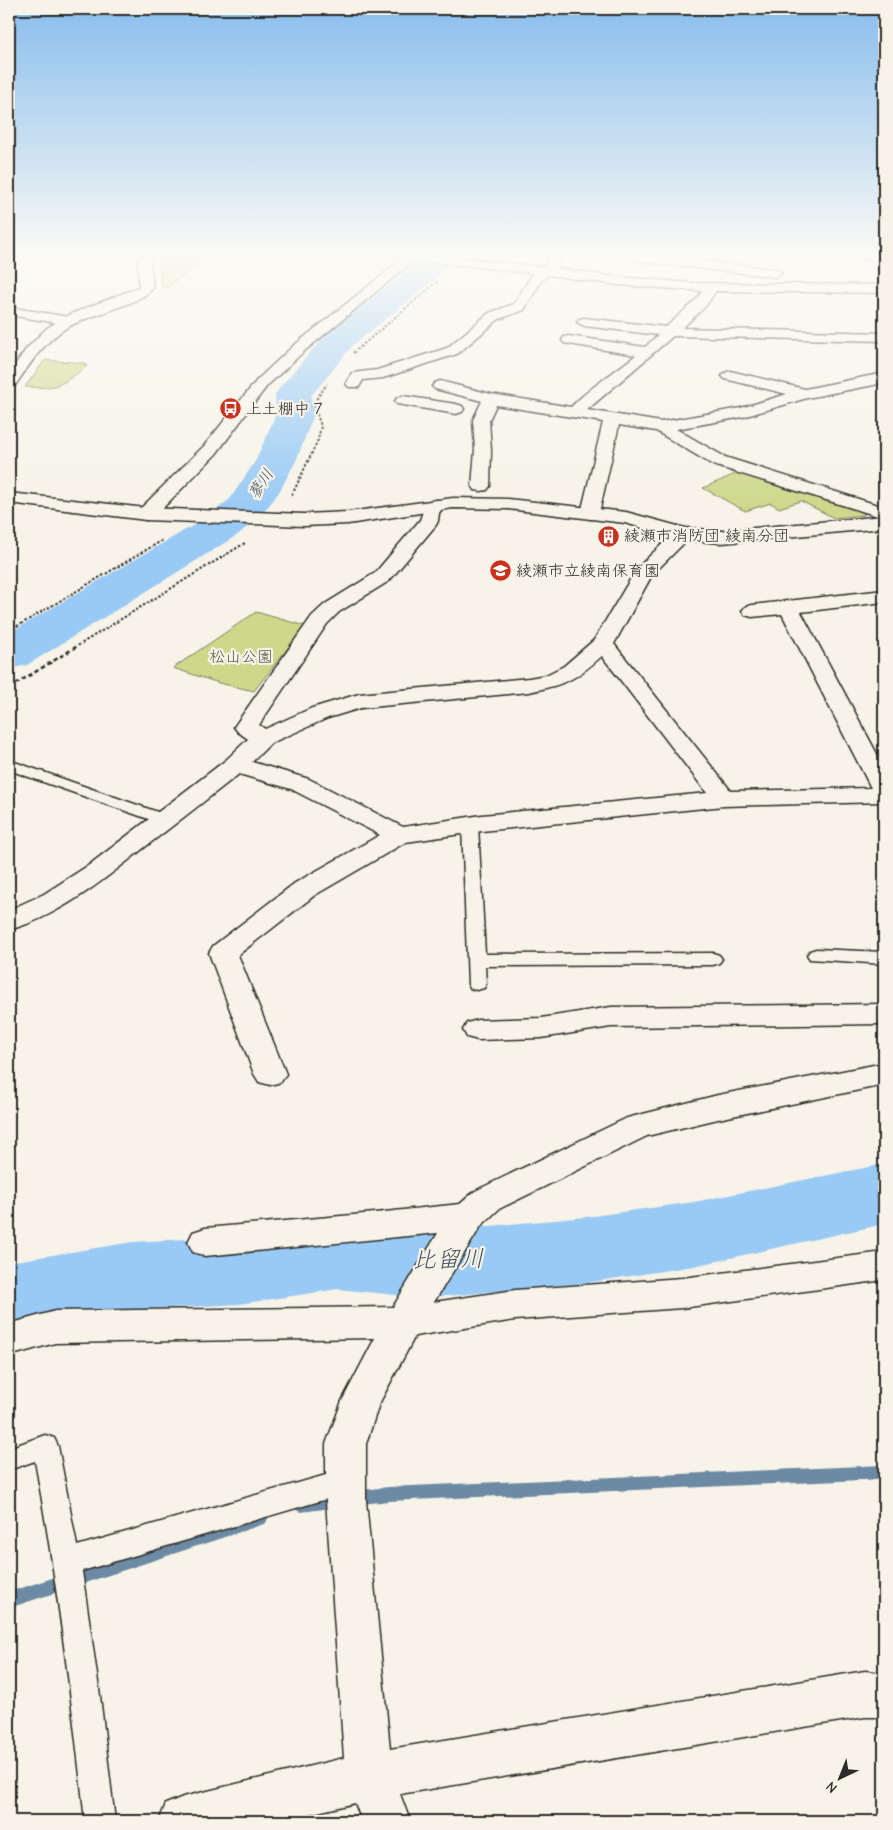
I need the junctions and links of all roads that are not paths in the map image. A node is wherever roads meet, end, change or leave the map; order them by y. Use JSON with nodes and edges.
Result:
{"nodes":[{"id":1,"x":44,"y":338,"type":"edge"},
{"id":2,"x":312,"y":338,"type":"edge"},
{"id":3,"x":467,"y":338,"type":"edge"},
{"id":4,"x":663,"y":338,"type":"edge"},
{"id":5,"x":568,"y":340,"type":"dead end"},
{"id":6,"x":648,"y":352,"type":"junction"},
{"id":7,"x":730,"y":376,"type":"dead end"},
{"id":8,"x":884,"y":378,"type":"edge"},
{"id":9,"x":11,"y":379,"type":"edge"},
{"id":10,"x":354,"y":384,"type":"dead end"},
{"id":11,"x":804,"y":394,"type":"junction"},
{"id":12,"x":491,"y":400,"type":"junction"},
{"id":13,"x":403,"y":402,"type":"dead end"},
{"id":14,"x":433,"y":406,"type":"junction"},
{"id":15,"x":456,"y":409,"type":"dead end"},
{"id":16,"x":575,"y":413,"type":"junction"},
{"id":17,"x":612,"y":420,"type":"junction"},
{"id":18,"x":661,"y":426,"type":"junction"},
{"id":19,"x":481,"y":486,"type":"dead end"},
{"id":20,"x":9,"y":498,"type":"edge"},
{"id":21,"x":436,"y":505,"type":"junction"},
{"id":22,"x":590,"y":513,"type":"junction"},
{"id":23,"x":884,"y":513,"type":"edge"},
{"id":24,"x":146,"y":514,"type":"junction"},
{"id":25,"x":884,"y":522,"type":"edge"},
{"id":26,"x":684,"y":534,"type":"junction"},
{"id":27,"x":884,"y":596,"type":"edge"},
{"id":28,"x":789,"y":608,"type":"junction"},
{"id":29,"x":752,"y":611,"type":"dead end"},
{"id":30,"x":603,"y":644,"type":"junction"},
{"id":31,"x":263,"y":738,"type":"junction"},
{"id":32,"x":9,"y":765,"type":"edge"},
{"id":33,"x":235,"y":765,"type":"junction"},
{"id":34,"x":884,"y":790,"type":"edge"},
{"id":35,"x":884,"y":795,"type":"edge"},
{"id":36,"x":724,"y":799,"type":"junction"},
{"id":37,"x":163,"y":819,"type":"junction"},
{"id":38,"x":470,"y":825,"type":"junction"},
{"id":39,"x":399,"y":835,"type":"junction"},
{"id":40,"x":9,"y":921,"type":"edge"},
{"id":41,"x":816,"y":955,"type":"dead end"},
{"id":42,"x":884,"y":958,"type":"edge"},
{"id":43,"x":476,"y":960,"type":"junction"},
{"id":44,"x":713,"y":960,"type":"dead end"},
{"id":45,"x":477,"y":984,"type":"dead end"},
{"id":46,"x":884,"y":1014,"type":"edge"},
{"id":47,"x":478,"y":1030,"type":"dead end"},
{"id":48,"x":270,"y":1074,"type":"dead end"},
{"id":49,"x":884,"y":1074,"type":"edge"},
{"id":50,"x":462,"y":1226,"type":"junction"},
{"id":51,"x":205,"y":1242,"type":"dead end"},
{"id":52,"x":884,"y":1266,"type":"edge"},
{"id":53,"x":407,"y":1315,"type":"junction"},
{"id":54,"x":9,"y":1340,"type":"edge"},
{"id":55,"x":9,"y":1459,"type":"edge"},
{"id":56,"x":347,"y":1481,"type":"junction"},
{"id":57,"x":67,"y":1562,"type":"junction"},
{"id":58,"x":884,"y":1694,"type":"edge"},
{"id":59,"x":368,"y":1776,"type":"junction"},
{"id":60,"x":100,"y":1821,"type":"edge"},
{"id":61,"x":183,"y":1821,"type":"edge"},
{"id":62,"x":386,"y":1821,"type":"edge"}],
"edges":[{"from":1,"to":9,"type":"street"},
{"from":2,"to":24,"type":"street"},
{"from":3,"to":10,"type":"street"},
{"from":4,"to":6,"type":"street"},
{"from":5,"to":6,"type":"street"},
{"from":6,"to":16,"type":"street"},
{"from":7,"to":11,"type":"street"},
{"from":8,"to":11,"type":"street"},
{"from":11,"to":18,"type":"street"},
{"from":12,"to":14,"type":"street"},
{"from":12,"to":16,"type":"street"},
{"from":12,"to":19,"type":"street"},
{"from":13,"to":14,"type":"street"},
{"from":14,"to":15,"type":"street"},
{"from":16,"to":17,"type":"street"},
{"from":17,"to":18,"type":"street"},
{"from":17,"to":22,"type":"street"},
{"from":18,"to":23,"type":"street"},
{"from":20,"to":24,"type":"street"},
{"from":21,"to":22,"type":"street"},
{"from":21,"to":24,"type":"street"},
{"from":21,"to":31,"type":"street"},
{"from":22,"to":26,"type":"street"},
{"from":25,"to":26,"type":"street"},
{"from":26,"to":30,"type":"street"},
{"from":27,"to":28,"type":"street"},
{"from":28,"to":29,"type":"street"},
{"from":28,"to":34,"type":"street"},
{"from":30,"to":31,"type":"street"},
{"from":30,"to":36,"type":"street"},
{"from":31,"to":33,"type":"street"},
{"from":32,"to":37,"type":"lane"},
{"from":33,"to":37,"type":"street"},
{"from":33,"to":39,"type":"street"},
{"from":35,"to":36,"type":"street"},
{"from":36,"to":38,"type":"street"},
{"from":37,"to":40,"type":"street"},
{"from":38,"to":39,"type":"street"},
{"from":38,"to":43,"type":"lane"},
{"from":39,"to":48,"type":"street"},
{"from":41,"to":42,"type":"lane"},
{"from":43,"to":44,"type":"lane"},
{"from":43,"to":45,"type":"lane"},
{"from":46,"to":47,"type":"street"},
{"from":49,"to":50,"type":"street"},
{"from":50,"to":51,"type":"street"},
{"from":50,"to":53,"type":"street"},
{"from":52,"to":53,"type":"street"},
{"from":53,"to":54,"type":"street"},
{"from":53,"to":56,"type":"street"},
{"from":55,"to":57,"type":"lane"},
{"from":56,"to":57,"type":"lane"},
{"from":56,"to":59,"type":"street"},
{"from":57,"to":60,"type":"lane"},
{"from":58,"to":59,"type":"street"},
{"from":59,"to":61,"type":"street"},
{"from":59,"to":62,"type":"street"}]}
